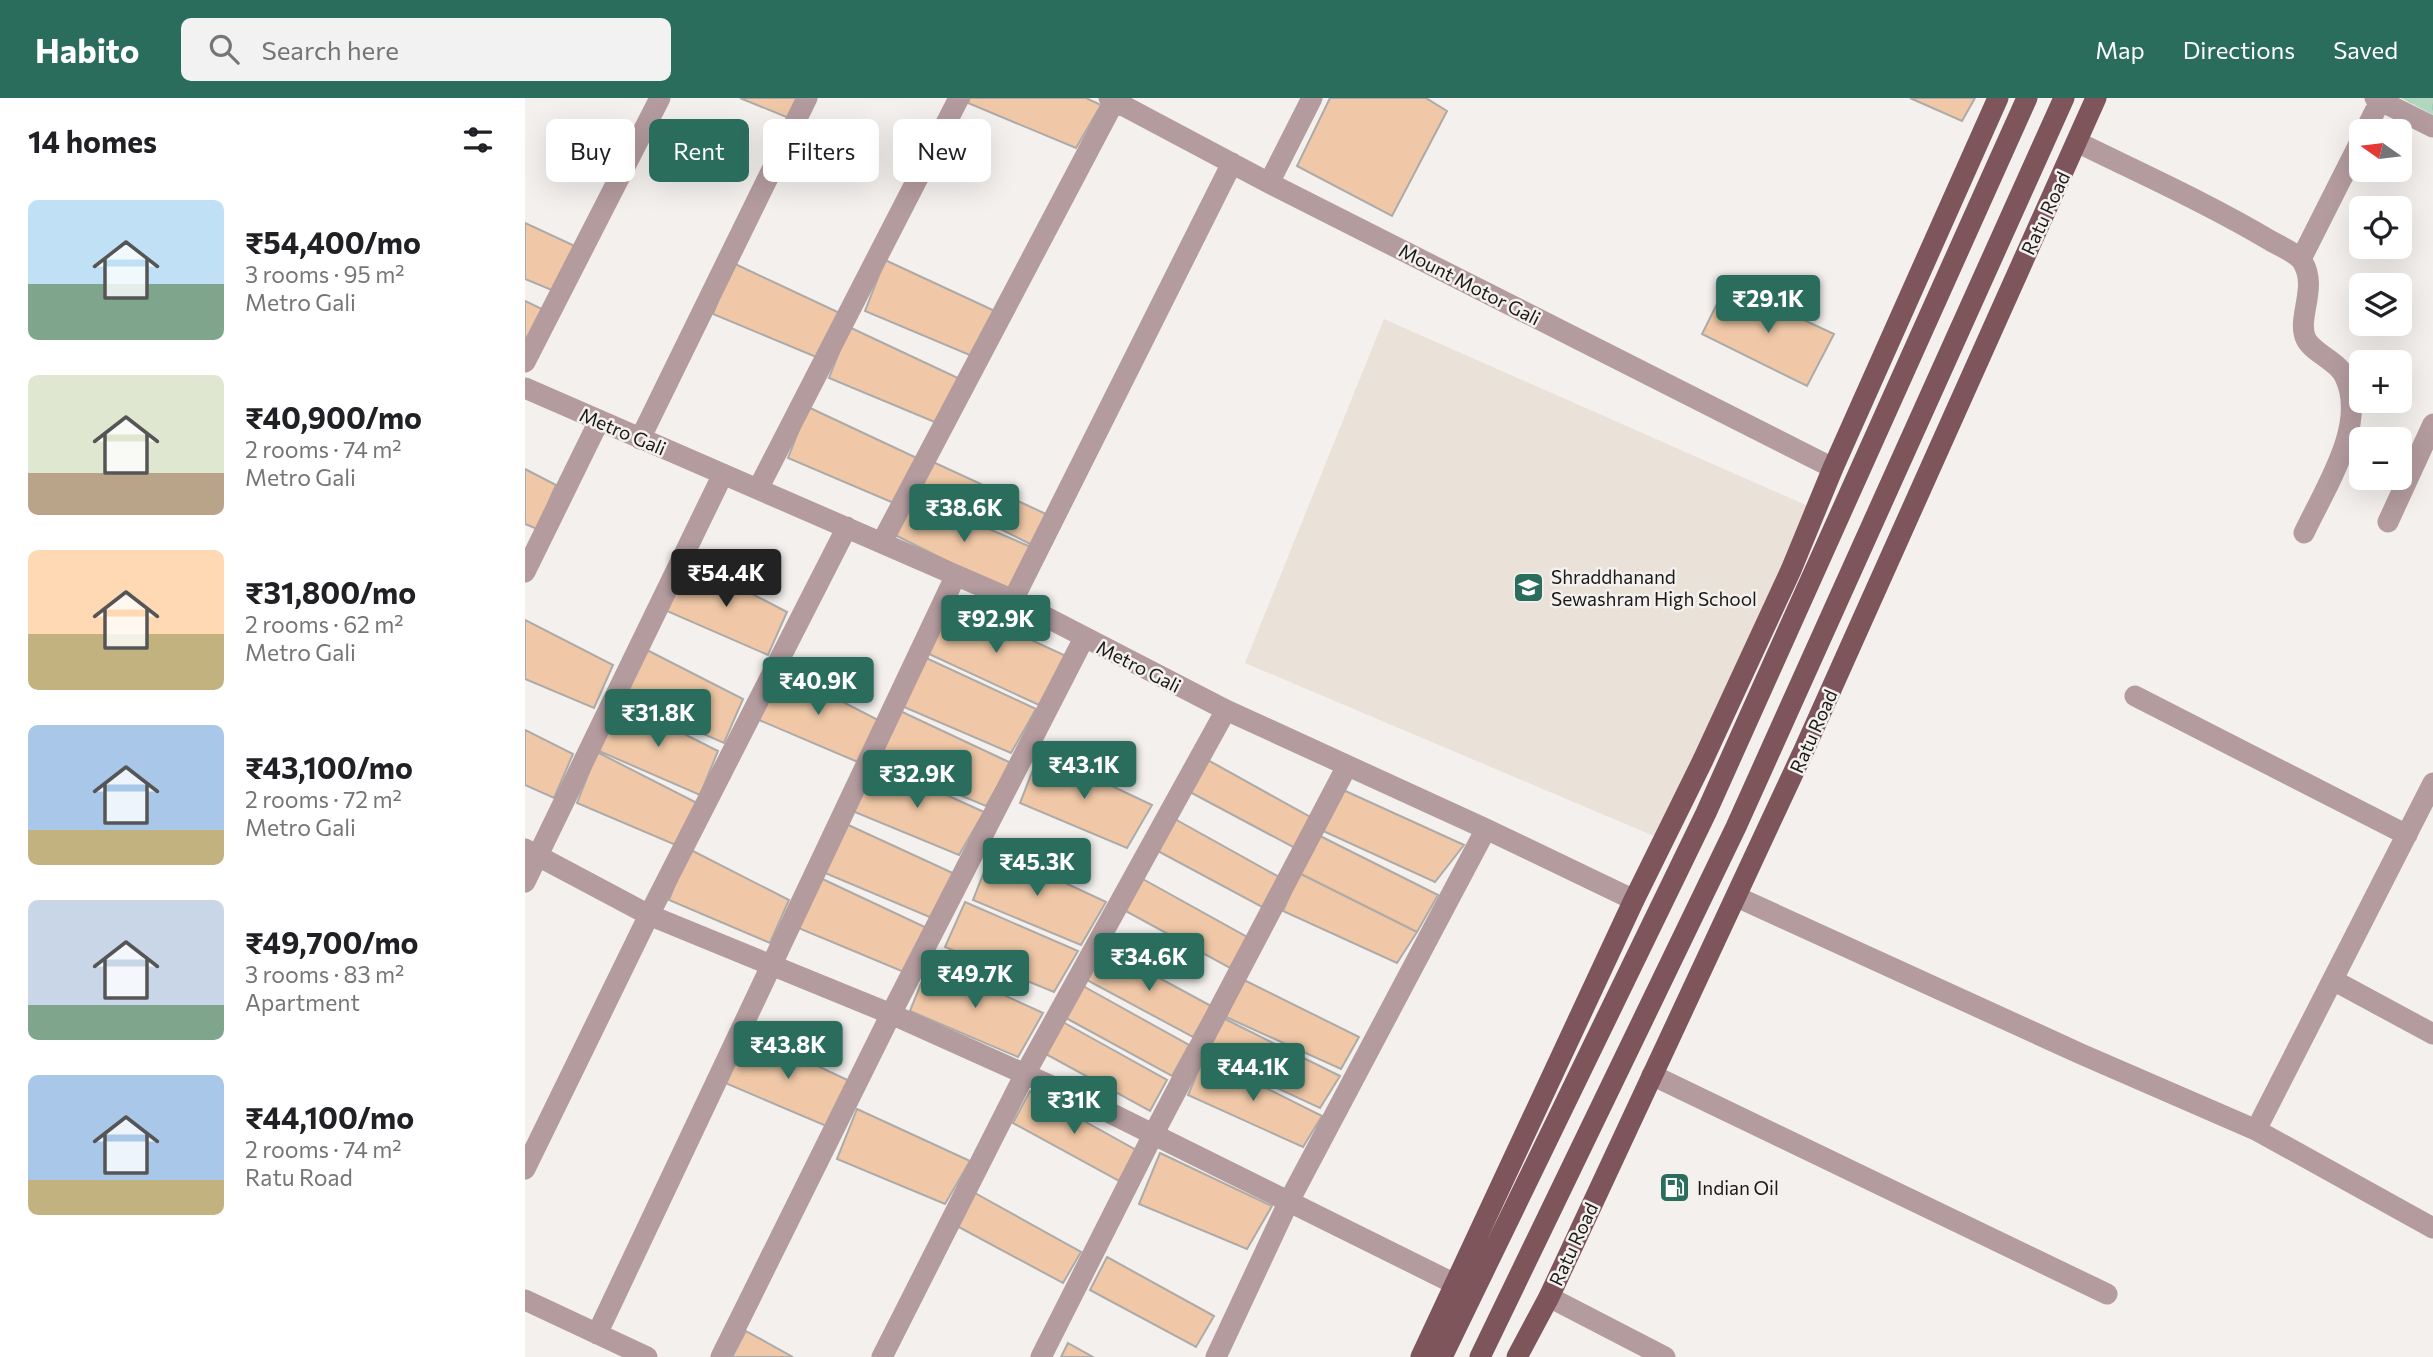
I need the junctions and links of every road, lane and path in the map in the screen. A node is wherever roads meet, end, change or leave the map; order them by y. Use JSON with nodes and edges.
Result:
{"nodes":[{"id":1,"x":660,"y":98,"type":"edge"},
{"id":2,"x":807,"y":98,"type":"edge"},
{"id":3,"x":958,"y":98,"type":"edge"},
{"id":4,"x":1312,"y":98,"type":"edge"},
{"id":5,"x":1999,"y":98,"type":"edge"},
{"id":6,"x":2027,"y":98,"type":"edge"},
{"id":7,"x":2064,"y":98,"type":"edge"},
{"id":8,"x":2096,"y":98,"type":"edge"},
{"id":9,"x":1113,"y":99,"type":"edge"},
{"id":10,"x":2378,"y":99,"type":"edge"},
{"id":11,"x":2370,"y":119,"type":"edge"},
{"id":12,"x":2433,"y":127,"type":"edge"},
{"id":13,"x":2077,"y":142,"type":"junction"},
{"id":14,"x":1232,"y":163,"type":"junction"},
{"id":15,"x":2349,"y":164,"type":"edge"},
{"id":16,"x":1269,"y":183,"type":"junction"},
{"id":17,"x":2301,"y":259,"type":"junction"},
{"id":18,"x":525,"y":362,"type":"edge"},
{"id":19,"x":525,"y":388,"type":"edge"},
{"id":20,"x":599,"y":421,"type":"junction"},
{"id":21,"x":2433,"y":424,"type":"edge"},
{"id":22,"x":640,"y":439,"type":"junction"},
{"id":23,"x":1833,"y":468,"type":"junction"},
{"id":24,"x":723,"y":474,"type":"junction"},
{"id":25,"x":758,"y":489,"type":"junction"},
{"id":26,"x":2388,"y":522,"type":"dead end"},
{"id":27,"x":847,"y":527,"type":"junction"},
{"id":28,"x":2304,"y":533,"type":"dead end"},
{"id":29,"x":882,"y":542,"type":"junction"},
{"id":30,"x":525,"y":572,"type":"edge"},
{"id":31,"x":955,"y":577,"type":"junction"},
{"id":32,"x":1013,"y":600,"type":"junction"},
{"id":33,"x":1084,"y":638,"type":"junction"},
{"id":34,"x":2135,"y":696,"type":"dead end"},
{"id":35,"x":1226,"y":710,"type":"junction"},
{"id":36,"x":1347,"y":765,"type":"junction"},
{"id":37,"x":2433,"y":783,"type":"edge"},
{"id":38,"x":1486,"y":829,"type":"junction"},
{"id":39,"x":2407,"y":835,"type":"junction"},
{"id":40,"x":532,"y":853,"type":"edge"},
{"id":41,"x":525,"y":882,"type":"edge"},
{"id":42,"x":1737,"y":897,"type":"junction"},
{"id":43,"x":1634,"y":900,"type":"junction"},
{"id":44,"x":649,"y":915,"type":"junction"},
{"id":45,"x":770,"y":965,"type":"junction"},
{"id":46,"x":2333,"y":980,"type":"junction"},
{"id":47,"x":891,"y":1014,"type":"junction"},
{"id":48,"x":2433,"y":1034,"type":"edge"},
{"id":49,"x":1025,"y":1074,"type":"junction"},
{"id":50,"x":1652,"y":1074,"type":"junction"},
{"id":51,"x":2256,"y":1130,"type":"junction"},
{"id":52,"x":1153,"y":1135,"type":"junction"},
{"id":53,"x":525,"y":1169,"type":"edge"},
{"id":54,"x":1288,"y":1203,"type":"junction"},
{"id":55,"x":2433,"y":1228,"type":"edge"},
{"id":56,"x":1455,"y":1284,"type":"junction"},
{"id":57,"x":2107,"y":1294,"type":"dead end"},
{"id":58,"x":1549,"y":1297,"type":"junction"},
{"id":59,"x":525,"y":1300,"type":"edge"},
{"id":60,"x":597,"y":1334,"type":"junction"},
{"id":61,"x":647,"y":1357,"type":"edge"},
{"id":62,"x":721,"y":1357,"type":"edge"},
{"id":63,"x":883,"y":1357,"type":"edge"},
{"id":64,"x":1041,"y":1357,"type":"edge"},
{"id":65,"x":1216,"y":1357,"type":"edge"},
{"id":66,"x":1421,"y":1357,"type":"edge"},
{"id":67,"x":1442,"y":1357,"type":"edge"},
{"id":68,"x":1480,"y":1357,"type":"edge"},
{"id":69,"x":1517,"y":1357,"type":"edge"},
{"id":70,"x":1665,"y":1357,"type":"edge"}],
"edges":[{"from":1,"to":18,"type":"street"},
{"from":2,"to":22,"type":"street"},
{"from":3,"to":25,"type":"street"},
{"from":4,"to":16,"type":"street"},
{"from":5,"to":23,"type":"main road"},
{"from":6,"to":67,"type":"main road"},
{"from":7,"to":68,"type":"main road"},
{"from":8,"to":13,"type":"main road","name":"Ratu Road"},
{"from":9,"to":14,"type":"street","name":"Mount Motor Gali"},
{"from":9,"to":29,"type":"street"},
{"from":10,"to":11,"type":"street"},
{"from":10,"to":12,"type":"street"},
{"from":13,"to":17,"type":"street"},
{"from":13,"to":42,"type":"main road","name":"Ratu Road"},
{"from":14,"to":16,"type":"street","name":"Mount Motor Gali"},
{"from":14,"to":32,"type":"street"},
{"from":15,"to":17,"type":"street"},
{"from":16,"to":23,"type":"street","name":"Mount Motor Gali"},
{"from":17,"to":28,"type":"street"},
{"from":19,"to":20,"type":"street","name":"Metro Gali"},
{"from":20,"to":22,"type":"street","name":"Metro Gali"},
{"from":20,"to":30,"type":"street"},
{"from":21,"to":26,"type":"street"},
{"from":22,"to":24,"type":"street","name":"Metro Gali"},
{"from":23,"to":43,"type":"main road"},
{"from":24,"to":25,"type":"street","name":"Metro Gali"},
{"from":24,"to":40,"type":"street"},
{"from":25,"to":27,"type":"street","name":"Metro Gali"},
{"from":27,"to":29,"type":"street","name":"Metro Gali"},
{"from":27,"to":44,"type":"street"},
{"from":29,"to":31,"type":"street","name":"Metro Gali"},
{"from":31,"to":32,"type":"street","name":"Metro Gali"},
{"from":31,"to":45,"type":"street"},
{"from":32,"to":33,"type":"street","name":"Metro Gali"},
{"from":33,"to":35,"type":"street","name":"Metro Gali"},
{"from":33,"to":47,"type":"street"},
{"from":34,"to":39,"type":"street"},
{"from":35,"to":36,"type":"street","name":"Metro Gali"},
{"from":35,"to":49,"type":"street"},
{"from":36,"to":38,"type":"street","name":"Metro Gali"},
{"from":36,"to":52,"type":"street"},
{"from":37,"to":39,"type":"street"},
{"from":38,"to":43,"type":"street","name":"Metro Gali"},
{"from":38,"to":54,"type":"street"},
{"from":39,"to":46,"type":"street"},
{"from":40,"to":41,"type":"street"},
{"from":40,"to":44,"type":"street"},
{"from":42,"to":50,"type":"main road","name":"Ratu Road"},
{"from":42,"to":51,"type":"street"},
{"from":43,"to":56,"type":"main road"},
{"from":44,"to":45,"type":"street"},
{"from":44,"to":53,"type":"street"},
{"from":45,"to":47,"type":"street"},
{"from":45,"to":60,"type":"street"},
{"from":46,"to":48,"type":"street"},
{"from":46,"to":51,"type":"street"},
{"from":47,"to":49,"type":"street"},
{"from":47,"to":62,"type":"street"},
{"from":49,"to":52,"type":"street"},
{"from":49,"to":63,"type":"street"},
{"from":50,"to":57,"type":"street"},
{"from":50,"to":58,"type":"main road","name":"Ratu Road"},
{"from":51,"to":55,"type":"street"},
{"from":52,"to":54,"type":"street"},
{"from":52,"to":64,"type":"street"},
{"from":54,"to":56,"type":"street"},
{"from":54,"to":65,"type":"street"},
{"from":56,"to":66,"type":"main road"},
{"from":58,"to":69,"type":"main road","name":"Ratu Road"},
{"from":58,"to":70,"type":"street"},
{"from":59,"to":60,"type":"street"},
{"from":60,"to":61,"type":"street"}]}
